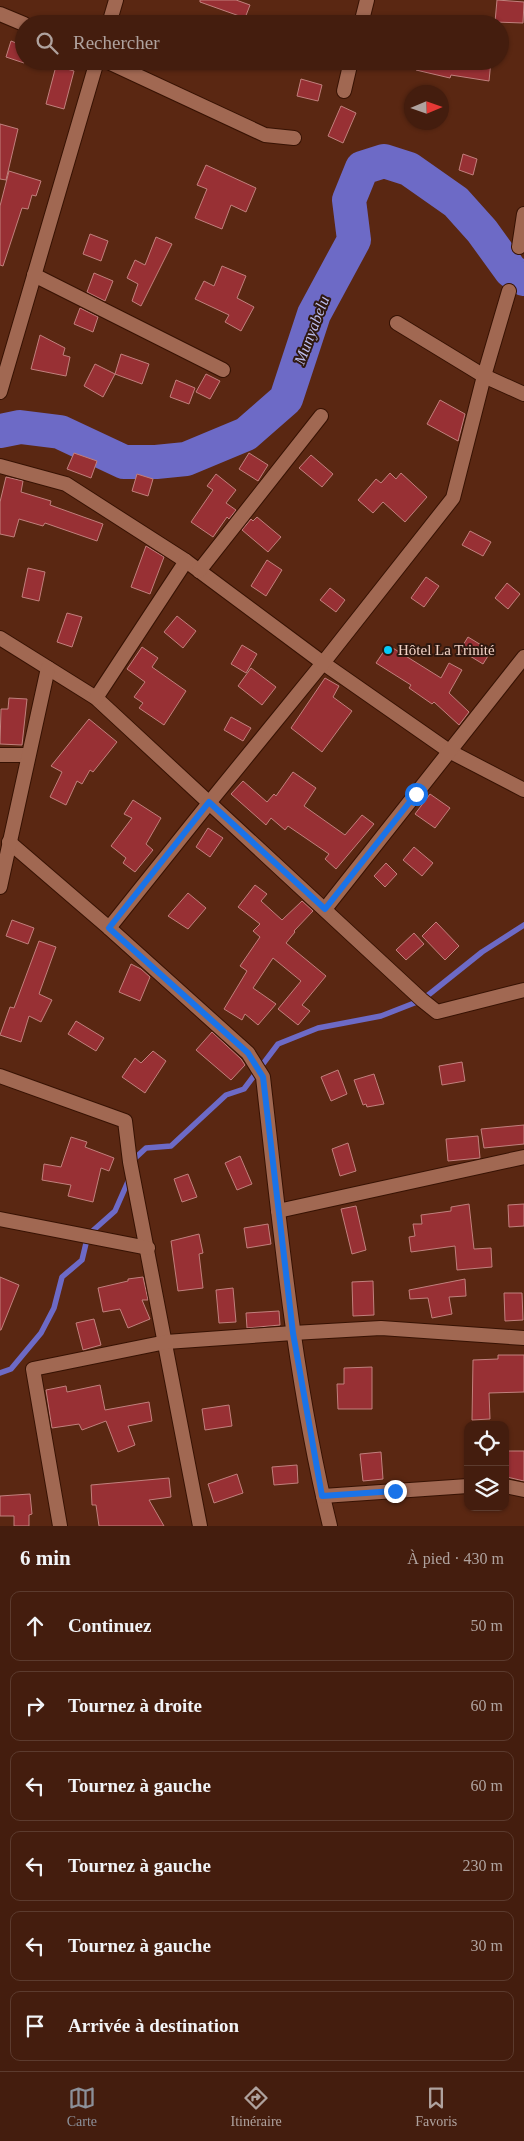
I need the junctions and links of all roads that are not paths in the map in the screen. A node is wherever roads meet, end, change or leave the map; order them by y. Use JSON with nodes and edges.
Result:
{"nodes":[{"id":1,"x":116,"y":0,"type":"edge"},
{"id":2,"x":367,"y":0,"type":"edge"},
{"id":3,"x":0,"y":14,"type":"edge"},
{"id":4,"x":111,"y":15,"type":"edge"},
{"id":5,"x":363,"y":15,"type":"edge"},
{"id":6,"x":15,"y":20,"type":"edge"},
{"id":7,"x":94,"y":70,"type":"edge"},
{"id":8,"x":125,"y":70,"type":"edge"},
{"id":9,"x":349,"y":70,"type":"edge"},
{"id":10,"x":344,"y":91,"type":"dead end"},
{"id":11,"x":294,"y":138,"type":"dead end"},
{"id":12,"x":524,"y":214,"type":"edge"},
{"id":13,"x":519,"y":247,"type":"dead end"},
{"id":14,"x":34,"y":275,"type":"junction"},
{"id":15,"x":509,"y":291,"type":"dead end"},
{"id":16,"x":397,"y":323,"type":"dead end"},
{"id":17,"x":222,"y":370,"type":"dead end"},
{"id":18,"x":484,"y":376,"type":"junction"},
{"id":19,"x":0,"y":392,"type":"edge"},
{"id":20,"x":524,"y":394,"type":"edge"},
{"id":21,"x":321,"y":416,"type":"dead end"},
{"id":22,"x":0,"y":466,"type":"edge"},
{"id":23,"x":186,"y":561,"type":"junction"},
{"id":24,"x":199,"y":571,"type":"junction"},
{"id":25,"x":0,"y":638,"type":"edge"},
{"id":26,"x":524,"y":657,"type":"edge"},
{"id":27,"x":323,"y":663,"type":"junction"},
{"id":28,"x":48,"y":668,"type":"junction"},
{"id":29,"x":96,"y":698,"type":"junction"},
{"id":30,"x":449,"y":751,"type":"junction"},
{"id":31,"x":0,"y":754,"type":"edge"},
{"id":32,"x":28,"y":755,"type":"junction"},
{"id":33,"x":524,"y":790,"type":"edge"},
{"id":34,"x":209,"y":802,"type":"junction"},
{"id":35,"x":9,"y":842,"type":"junction"},
{"id":36,"x":0,"y":888,"type":"edge"},
{"id":37,"x":325,"y":909,"type":"junction"},
{"id":38,"x":109,"y":928,"type":"junction"},
{"id":39,"x":524,"y":990,"type":"edge"},
{"id":40,"x":0,"y":1076,"type":"edge"},
{"id":41,"x":524,"y":1157,"type":"edge"},
{"id":42,"x":278,"y":1211,"type":"junction"},
{"id":43,"x":0,"y":1218,"type":"edge"},
{"id":44,"x":148,"y":1248,"type":"junction"},
{"id":45,"x":293,"y":1333,"type":"junction"},
{"id":46,"x":524,"y":1338,"type":"edge"},
{"id":47,"x":166,"y":1342,"type":"junction"},
{"id":48,"x":464,"y":1486,"type":"edge"},
{"id":49,"x":509,"y":1487,"type":"edge"},
{"id":50,"x":524,"y":1490,"type":"edge"},
{"id":51,"x":322,"y":1496,"type":"junction"},
{"id":52,"x":60,"y":1526,"type":"edge"},
{"id":53,"x":200,"y":1526,"type":"edge"},
{"id":54,"x":330,"y":1526,"type":"edge"}],
"edges":[{"from":1,"to":4,"type":"street"},
{"from":2,"to":5,"type":"street"},
{"from":3,"to":6,"type":"street"},
{"from":7,"to":14,"type":"street"},
{"from":8,"to":11,"type":"street"},
{"from":9,"to":10,"type":"street"},
{"from":12,"to":13,"type":"street"},
{"from":14,"to":17,"type":"street"},
{"from":14,"to":19,"type":"street"},
{"from":15,"to":18,"type":"street"},
{"from":16,"to":18,"type":"street"},
{"from":18,"to":20,"type":"street"},
{"from":18,"to":27,"type":"street"},
{"from":21,"to":24,"type":"street"},
{"from":22,"to":23,"type":"street"},
{"from":23,"to":24,"type":"street"},
{"from":23,"to":29,"type":"street"},
{"from":24,"to":27,"type":"street"},
{"from":25,"to":28,"type":"street"},
{"from":26,"to":30,"type":"street"},
{"from":27,"to":30,"type":"street"},
{"from":27,"to":34,"type":"street"},
{"from":28,"to":29,"type":"street"},
{"from":28,"to":32,"type":"street"},
{"from":29,"to":34,"type":"street"},
{"from":30,"to":33,"type":"street"},
{"from":30,"to":37,"type":"street"},
{"from":31,"to":32,"type":"street"},
{"from":32,"to":35,"type":"street"},
{"from":34,"to":37,"type":"street"},
{"from":34,"to":38,"type":"street"},
{"from":35,"to":36,"type":"street"},
{"from":35,"to":38,"type":"street"},
{"from":37,"to":39,"type":"street"},
{"from":38,"to":42,"type":"street"},
{"from":40,"to":44,"type":"street"},
{"from":41,"to":42,"type":"street"},
{"from":42,"to":45,"type":"street"},
{"from":43,"to":44,"type":"street"},
{"from":44,"to":47,"type":"street"},
{"from":45,"to":46,"type":"street"},
{"from":45,"to":47,"type":"street"},
{"from":45,"to":51,"type":"street"},
{"from":47,"to":52,"type":"street"},
{"from":47,"to":53,"type":"street"},
{"from":48,"to":51,"type":"street"},
{"from":49,"to":50,"type":"street"},
{"from":51,"to":54,"type":"street"}]}
